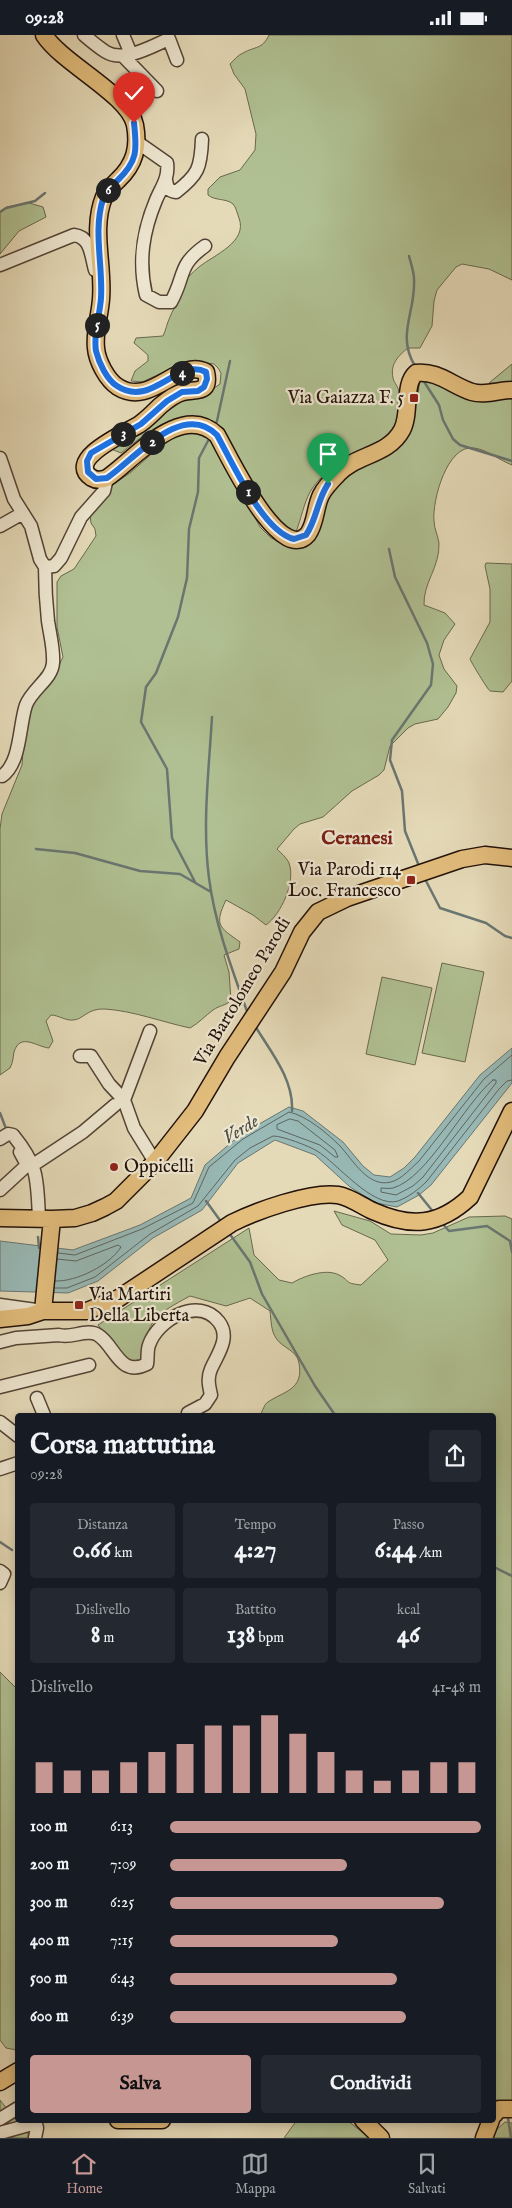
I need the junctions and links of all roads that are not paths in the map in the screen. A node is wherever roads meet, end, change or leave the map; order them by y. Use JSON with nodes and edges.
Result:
{"nodes":[{"id":1,"x":44,"y":35,"type":"edge"},
{"id":2,"x":84,"y":35,"type":"edge"},
{"id":3,"x":123,"y":35,"type":"edge"},
{"id":4,"x":166,"y":37,"type":"edge"},
{"id":5,"x":127,"y":55,"type":"junction"},
{"id":6,"x":177,"y":60,"type":"dead end"},
{"id":7,"x":157,"y":91,"type":"dead end"},
{"id":8,"x":202,"y":139,"type":"dead end"},
{"id":9,"x":137,"y":142,"type":"junction"},
{"id":10,"x":166,"y":180,"type":"junction"},
{"id":11,"x":205,"y":246,"type":"dead end"},
{"id":12,"x":0,"y":265,"type":"edge"},
{"id":13,"x":101,"y":282,"type":"junction"},
{"id":14,"x":512,"y":390,"type":"edge"},
{"id":15,"x":0,"y":458,"type":"edge"},
{"id":16,"x":107,"y":478,"type":"junction"},
{"id":17,"x":23,"y":513,"type":"junction"},
{"id":18,"x":0,"y":526,"type":"edge"},
{"id":19,"x":45,"y":567,"type":"junction"},
{"id":20,"x":2,"y":776,"type":"dead end"},
{"id":21,"x":512,"y":858,"type":"edge"},
{"id":22,"x":150,"y":1031,"type":"dead end"},
{"id":23,"x":80,"y":1056,"type":"dead end"},
{"id":24,"x":119,"y":1102,"type":"junction"},
{"id":25,"x":512,"y":1111,"type":"edge"},
{"id":26,"x":0,"y":1139,"type":"edge"},
{"id":27,"x":19,"y":1143,"type":"junction"},
{"id":28,"x":155,"y":1162,"type":"junction"},
{"id":29,"x":34,"y":1165,"type":"junction"},
{"id":30,"x":0,"y":1190,"type":"edge"},
{"id":31,"x":0,"y":1219,"type":"edge"},
{"id":32,"x":47,"y":1223,"type":"junction"},
{"id":33,"x":0,"y":1305,"type":"edge"},
{"id":34,"x":44,"y":1307,"type":"junction"},
{"id":35,"x":0,"y":1319,"type":"edge"},
{"id":36,"x":0,"y":1342,"type":"edge"},
{"id":37,"x":89,"y":1365,"type":"dead end"},
{"id":38,"x":0,"y":1387,"type":"edge"},
{"id":39,"x":37,"y":1398,"type":"dead end"},
{"id":40,"x":43,"y":1413,"type":"edge"},
{"id":41,"x":188,"y":1413,"type":"dead end"},
{"id":42,"x":0,"y":1422,"type":"edge"},
{"id":43,"x":15,"y":1434,"type":"edge"},
{"id":44,"x":15,"y":1464,"type":"edge"},
{"id":45,"x":0,"y":1469,"type":"edge"},
{"id":46,"x":0,"y":1571,"type":"edge"},
{"id":47,"x":0,"y":1583,"type":"edge"},
{"id":48,"x":15,"y":2073,"type":"edge"},
{"id":49,"x":0,"y":2082,"type":"edge"},
{"id":50,"x":512,"y":2109,"type":"edge"},
{"id":51,"x":15,"y":2110,"type":"edge"},
{"id":52,"x":496,"y":2113,"type":"edge"},
{"id":53,"x":0,"y":2119,"type":"edge"},
{"id":54,"x":32,"y":2123,"type":"edge"},
{"id":55,"x":35,"y":2123,"type":"edge"},
{"id":56,"x":366,"y":2123,"type":"edge"},
{"id":57,"x":490,"y":2123,"type":"edge"},
{"id":58,"x":0,"y":2133,"type":"edge"},
{"id":59,"x":36,"y":2138,"type":"edge"},
{"id":60,"x":381,"y":2138,"type":"edge"},
{"id":61,"x":484,"y":2138,"type":"edge"}],
"edges":[{"from":1,"to":9,"type":"main road"},
{"from":2,"to":5,"type":"street"},
{"from":3,"to":5,"type":"street"},
{"from":4,"to":5,"type":"street"},
{"from":4,"to":6,"type":"street"},
{"from":5,"to":7,"type":"street"},
{"from":8,"to":10,"type":"street"},
{"from":9,"to":10,"type":"street"},
{"from":9,"to":13,"type":"main road"},
{"from":10,"to":11,"type":"street"},
{"from":12,"to":13,"type":"street"},
{"from":13,"to":16,"type":"main road"},
{"from":14,"to":16,"type":"main road"},
{"from":15,"to":17,"type":"street"},
{"from":16,"to":19,"type":"street"},
{"from":17,"to":18,"type":"street"},
{"from":17,"to":19,"type":"street"},
{"from":19,"to":20,"type":"street"},
{"from":21,"to":28,"type":"main road","name":"Via Bartolomeo Parodi"},
{"from":22,"to":24,"type":"street"},
{"from":23,"to":24,"type":"street"},
{"from":24,"to":28,"type":"street"},
{"from":24,"to":29,"type":"street"},
{"from":25,"to":34,"type":"main road"},
{"from":26,"to":27,"type":"street"},
{"from":27,"to":29,"type":"street"},
{"from":27,"to":30,"type":"street"},
{"from":28,"to":32,"type":"main road","name":"Via Bartolomeo Parodi"},
{"from":29,"to":32,"type":"street"},
{"from":31,"to":32,"type":"main road","name":"Via Bartolomeo Parodi"},
{"from":32,"to":34,"type":"main road"},
{"from":33,"to":34,"type":"street"},
{"from":34,"to":35,"type":"main road"},
{"from":36,"to":41,"type":"street"},
{"from":37,"to":38,"type":"street"},
{"from":39,"to":40,"type":"street"},
{"from":42,"to":43,"type":"street"},
{"from":44,"to":45,"type":"street"},
{"from":46,"to":47,"type":"street"},
{"from":48,"to":49,"type":"main road"},
{"from":50,"to":52,"type":"main road"},
{"from":51,"to":53,"type":"street"},
{"from":54,"to":58,"type":"street"},
{"from":55,"to":59,"type":"street"},
{"from":56,"to":60,"type":"main road"},
{"from":57,"to":61,"type":"main road"}]}
